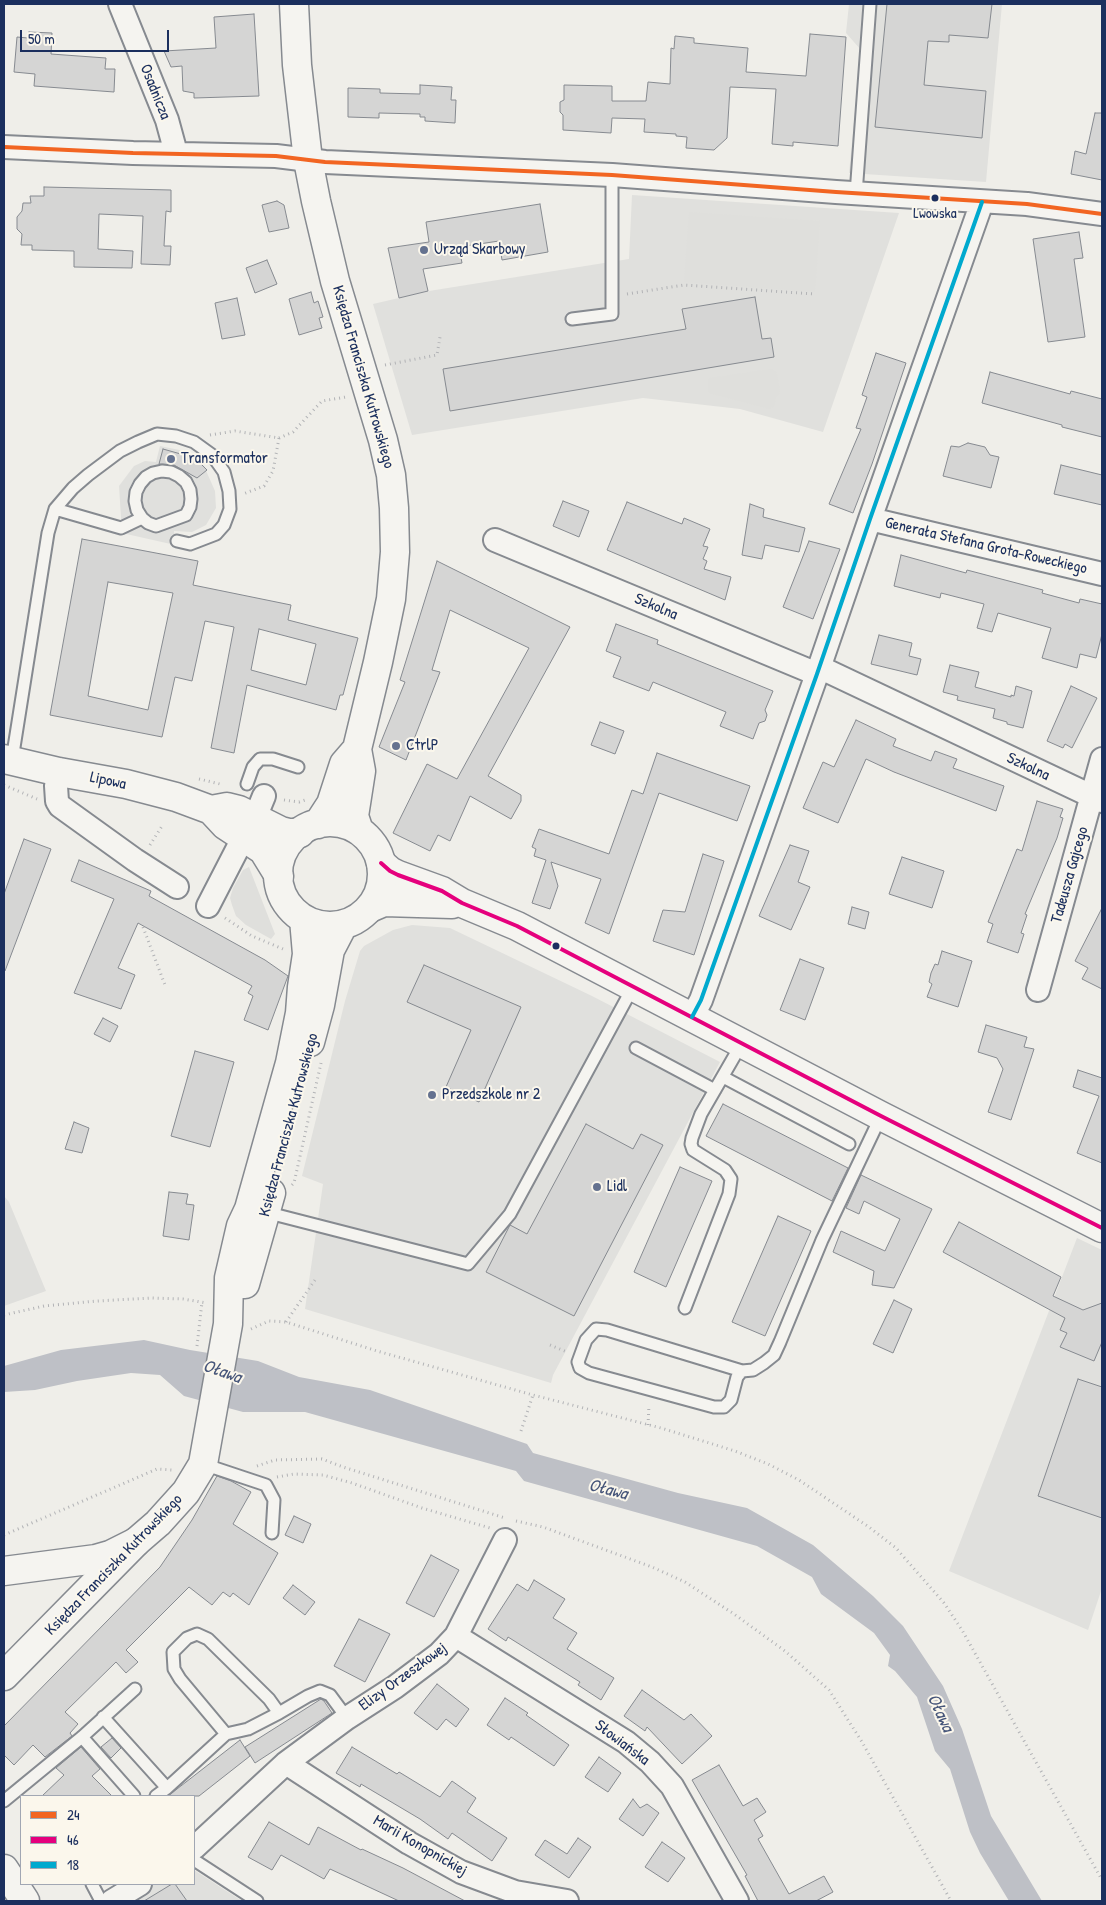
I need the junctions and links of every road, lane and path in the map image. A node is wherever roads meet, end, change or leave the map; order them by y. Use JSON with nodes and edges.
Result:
{"nodes":[{"id":1,"x":120,"y":4,"type":"edge"},
{"id":2,"x":294,"y":4,"type":"edge"},
{"id":3,"x":870,"y":4,"type":"edge"},
{"id":4,"x":4,"y":147,"type":"edge"},
{"id":5,"x":176,"y":153,"type":"junction"},
{"id":6,"x":308,"y":160,"type":"junction"},
{"id":7,"x":612,"y":175,"type":"junction"},
{"id":8,"x":856,"y":194,"type":"junction"},
{"id":9,"x":982,"y":202,"type":"junction"},
{"id":10,"x":1102,"y":214,"type":"edge"},
{"id":11,"x":814,"y":294,"type":"dead end"},
{"id":12,"x":612,"y":296,"type":"junction"},
{"id":13,"x":572,"y":319,"type":"dead end"},
{"id":14,"x":440,"y":337,"type":"dead end"},
{"id":15,"x":385,"y":366,"type":"dead end"},
{"id":16,"x":349,"y":396,"type":"dead end"},
{"id":17,"x":280,"y":438,"type":"junction"},
{"id":18,"x":194,"y":442,"type":"junction"},
{"id":19,"x":229,"y":491,"type":"junction"},
{"id":20,"x":55,"y":509,"type":"junction"},
{"id":21,"x":142,"y":518,"type":"junction"},
{"id":22,"x":870,"y":519,"type":"junction"},
{"id":23,"x":495,"y":540,"type":"dead end"},
{"id":24,"x":177,"y":541,"type":"dead end"},
{"id":25,"x":1102,"y":574,"type":"edge"},
{"id":26,"x":818,"y":670,"type":"junction"},
{"id":27,"x":357,"y":750,"type":"junction"},
{"id":28,"x":1102,"y":759,"type":"edge"},
{"id":29,"x":298,"y":767,"type":"dead end"},
{"id":30,"x":7,"y":768,"type":"edge"},
{"id":31,"x":59,"y":772,"type":"junction"},
{"id":32,"x":256,"y":798,"type":"dead end"},
{"id":33,"x":1097,"y":799,"type":"edge"},
{"id":34,"x":57,"y":801,"type":"junction"},
{"id":35,"x":211,"y":810,"type":"junction"},
{"id":36,"x":309,"y":828,"type":"junction"},
{"id":37,"x":359,"y":832,"type":"junction"},
{"id":38,"x":241,"y":842,"type":"dead end"},
{"id":39,"x":381,"y":863,"type":"junction"},
{"id":40,"x":279,"y":876,"type":"junction"},
{"id":41,"x":178,"y":887,"type":"dead end"},
{"id":42,"x":462,"y":903,"type":"junction"},
{"id":43,"x":208,"y":906,"type":"joint"},
{"id":44,"x":370,"y":908,"type":"junction"},
{"id":45,"x":304,"y":918,"type":"junction"},
{"id":46,"x":342,"y":925,"type":"junction"},
{"id":47,"x":143,"y":927,"type":"dead end"},
{"id":48,"x":287,"y":950,"type":"dead end"},
{"id":49,"x":165,"y":985,"type":"dead end"},
{"id":50,"x":633,"y":987,"type":"junction"},
{"id":51,"x":1038,"y":990,"type":"dead end"},
{"id":52,"x":692,"y":1017,"type":"junction"},
{"id":53,"x":742,"y":1043,"type":"junction"},
{"id":54,"x":636,"y":1048,"type":"dead end"},
{"id":55,"x":323,"y":1056,"type":"dead end"},
{"id":56,"x":723,"y":1078,"type":"junction"},
{"id":57,"x":715,"y":1090,"type":"junction"},
{"id":58,"x":881,"y":1116,"type":"junction"},
{"id":59,"x":849,"y":1144,"type":"dead end"},
{"id":60,"x":290,"y":1188,"type":"dead end"},
{"id":61,"x":258,"y":1210,"type":"junction"},
{"id":62,"x":1102,"y":1228,"type":"edge"},
{"id":63,"x":315,"y":1280,"type":"dead end"},
{"id":64,"x":202,"y":1302,"type":"junction"},
{"id":65,"x":685,"y":1308,"type":"dead end"},
{"id":66,"x":4,"y":1315,"type":"edge"},
{"id":67,"x":230,"y":1319,"type":"junction"},
{"id":68,"x":286,"y":1322,"type":"junction"},
{"id":69,"x":197,"y":1346,"type":"dead end"},
{"id":70,"x":742,"y":1371,"type":"junction"},
{"id":71,"x":533,"y":1395,"type":"junction"},
{"id":72,"x":649,"y":1408,"type":"dead end"},
{"id":73,"x":648,"y":1425,"type":"junction"},
{"id":74,"x":521,"y":1431,"type":"dead end"},
{"id":75,"x":195,"y":1462,"type":"junction"},
{"id":76,"x":243,"y":1476,"type":"junction"},
{"id":77,"x":255,"y":1480,"type":"junction"},
{"id":78,"x":4,"y":1534,"type":"edge"},
{"id":79,"x":272,"y":1534,"type":"dead end"},
{"id":80,"x":499,"y":1535,"type":"joint"},
{"id":81,"x":136,"y":1542,"type":"junction"},
{"id":82,"x":4,"y":1571,"type":"edge"},
{"id":83,"x":456,"y":1636,"type":"junction"},
{"id":84,"x":4,"y":1676,"type":"edge"},
{"id":85,"x":134,"y":1689,"type":"dead end"},
{"id":86,"x":279,"y":1713,"type":"junction"},
{"id":87,"x":103,"y":1717,"type":"junction"},
{"id":88,"x":347,"y":1718,"type":"junction"},
{"id":89,"x":226,"y":1734,"type":"junction"},
{"id":90,"x":82,"y":1736,"type":"junction"},
{"id":91,"x":286,"y":1763,"type":"junction"},
{"id":92,"x":167,"y":1788,"type":"junction"},
{"id":93,"x":133,"y":1795,"type":"edge"},
{"id":94,"x":157,"y":1795,"type":"edge"},
{"id":95,"x":4,"y":1801,"type":"edge"},
{"id":96,"x":195,"y":1847,"type":"edge"},
{"id":97,"x":195,"y":1861,"type":"edge"},
{"id":98,"x":4,"y":1869,"type":"edge"},
{"id":99,"x":1102,"y":1880,"type":"edge"},
{"id":100,"x":93,"y":1885,"type":"edge"},
{"id":101,"x":138,"y":1885,"type":"edge"},
{"id":102,"x":25,"y":1901,"type":"edge"},
{"id":103,"x":101,"y":1901,"type":"edge"},
{"id":104,"x":112,"y":1901,"type":"edge"},
{"id":105,"x":257,"y":1901,"type":"edge"},
{"id":106,"x":567,"y":1901,"type":"edge"},
{"id":107,"x":737,"y":1901,"type":"edge"},
{"id":108,"x":951,"y":1901,"type":"edge"}],
"edges":[{"from":1,"to":5,"type":"street","name":"Osadnicza"},
{"from":2,"to":6,"type":"main road","name":"Księdza Franciszka Kutrowskiego"},
{"from":3,"to":8,"type":"lane"},
{"from":4,"to":5,"type":"street"},
{"from":5,"to":6,"type":"street"},
{"from":6,"to":7,"type":"street"},
{"from":6,"to":27,"type":"main road","name":"Księdza Franciszka Kutrowskiego"},
{"from":7,"to":8,"type":"street"},
{"from":7,"to":12,"type":"lane"},
{"from":8,"to":9,"type":"street"},
{"from":9,"to":10,"type":"street"},
{"from":9,"to":22,"type":"street"},
{"from":11,"to":12,"type":"path"},
{"from":12,"to":13,"type":"lane"},
{"from":14,"to":15,"type":"path"},
{"from":16,"to":17,"type":"path"},
{"from":17,"to":18,"type":"path"},
{"from":17,"to":19,"type":"path"},
{"from":18,"to":19,"type":"lane"},
{"from":18,"to":20,"type":"lane"},
{"from":19,"to":24,"type":"lane"},
{"from":20,"to":21,"type":"lane"},
{"from":20,"to":30,"type":"lane"},
{"from":21,"to":21,"type":"lane"},
{"from":22,"to":25,"type":"street","name":"Generała Stefana Grota-Roweckiego"},
{"from":22,"to":26,"type":"street"},
{"from":23,"to":26,"type":"street","name":"Szkolna"},
{"from":26,"to":33,"type":"street","name":"Szkolna"},
{"from":26,"to":52,"type":"street"},
{"from":27,"to":36,"type":"main road","name":"Księdza Franciszka Kutrowskiego"},
{"from":27,"to":37,"type":"main road","name":"Księdza Franciszka Kutrowskiego"},
{"from":28,"to":33,"type":"street","name":"Tadeusza Gajcego"},
{"from":29,"to":32,"type":"lane"},
{"from":30,"to":31,"type":"main road","name":"Lipowa"},
{"from":30,"to":34,"type":"path"},
{"from":31,"to":34,"type":"street"},
{"from":31,"to":35,"type":"main road","name":"Lipowa"},
{"from":33,"to":51,"type":"street","name":"Tadeusza Gajcego"},
{"from":34,"to":41,"type":"street"},
{"from":35,"to":36,"type":"main road","name":"Lipowa"},
{"from":35,"to":40,"type":"main road","name":"Lipowa"},
{"from":36,"to":37,"type":"main road"},
{"from":36,"to":40,"type":"main road"},
{"from":37,"to":39,"type":"main road"},
{"from":38,"to":43,"type":"street"},
{"from":39,"to":42,"type":"main road"},
{"from":39,"to":44,"type":"main road"},
{"from":40,"to":45,"type":"main road"},
{"from":42,"to":44,"type":"main road"},
{"from":42,"to":50,"type":"main road"},
{"from":43,"to":48,"type":"path"},
{"from":44,"to":46,"type":"main road"},
{"from":45,"to":46,"type":"main road"},
{"from":45,"to":61,"type":"main road","name":"Księdza Franciszka Kutrowskiego"},
{"from":46,"to":61,"type":"main road","name":"Księdza Franciszka Kutrowskiego"},
{"from":47,"to":49,"type":"path"},
{"from":50,"to":52,"type":"main road"},
{"from":50,"to":61,"type":"lane"},
{"from":52,"to":53,"type":"main road"},
{"from":53,"to":56,"type":"lane"},
{"from":53,"to":58,"type":"main road"},
{"from":54,"to":57,"type":"lane"},
{"from":55,"to":60,"type":"path"},
{"from":56,"to":57,"type":"lane"},
{"from":56,"to":59,"type":"lane"},
{"from":57,"to":65,"type":"lane"},
{"from":58,"to":62,"type":"main road"},
{"from":58,"to":70,"type":"lane"},
{"from":61,"to":67,"type":"main road","name":"Księdza Franciszka Kutrowskiego"},
{"from":63,"to":68,"type":"path"},
{"from":64,"to":66,"type":"path"},
{"from":64,"to":67,"type":"path"},
{"from":64,"to":69,"type":"path"},
{"from":67,"to":68,"type":"path"},
{"from":67,"to":75,"type":"main road","name":"Księdza Franciszka Kutrowskiego"},
{"from":68,"to":71,"type":"path"},
{"from":70,"to":70,"type":"lane"},
{"from":71,"to":73,"type":"path"},
{"from":71,"to":74,"type":"path"},
{"from":72,"to":73,"type":"path"},
{"from":73,"to":99,"type":"path"},
{"from":75,"to":76,"type":"lane"},
{"from":75,"to":78,"type":"path"},
{"from":75,"to":81,"type":"main road","name":"Księdza Franciszka Kutrowskiego"},
{"from":76,"to":77,"type":"lane"},
{"from":76,"to":108,"type":"path"},
{"from":77,"to":79,"type":"lane"},
{"from":77,"to":80,"type":"path"},
{"from":80,"to":83,"type":"street","name":"Elizy Orzeszkowej"},
{"from":81,"to":82,"type":"main road"},
{"from":81,"to":84,"type":"main road","name":"Księdza Franciszka Kutrowskiego"},
{"from":83,"to":88,"type":"street","name":"Elizy Orzeszkowej"},
{"from":83,"to":107,"type":"street","name":"Słowiańska"},
{"from":85,"to":87,"type":"lane"},
{"from":86,"to":88,"type":"lane"},
{"from":86,"to":89,"type":"lane"},
{"from":86,"to":89,"type":"lane"},
{"from":87,"to":90,"type":"lane"},
{"from":87,"to":92,"type":"lane"},
{"from":88,"to":91,"type":"street","name":"Elizy Orzeszkowej"},
{"from":89,"to":92,"type":"lane"},
{"from":90,"to":93,"type":"lane"},
{"from":90,"to":95,"type":"lane"},
{"from":91,"to":96,"type":"street","name":"Elizy Orzeszkowej"},
{"from":91,"to":106,"type":"street","name":"Marii Konopnickiej"},
{"from":92,"to":94,"type":"lane"},
{"from":97,"to":105,"type":"lane"},
{"from":98,"to":102,"type":"main road"},
{"from":100,"to":103,"type":"lane"},
{"from":101,"to":104,"type":"street"}]}
